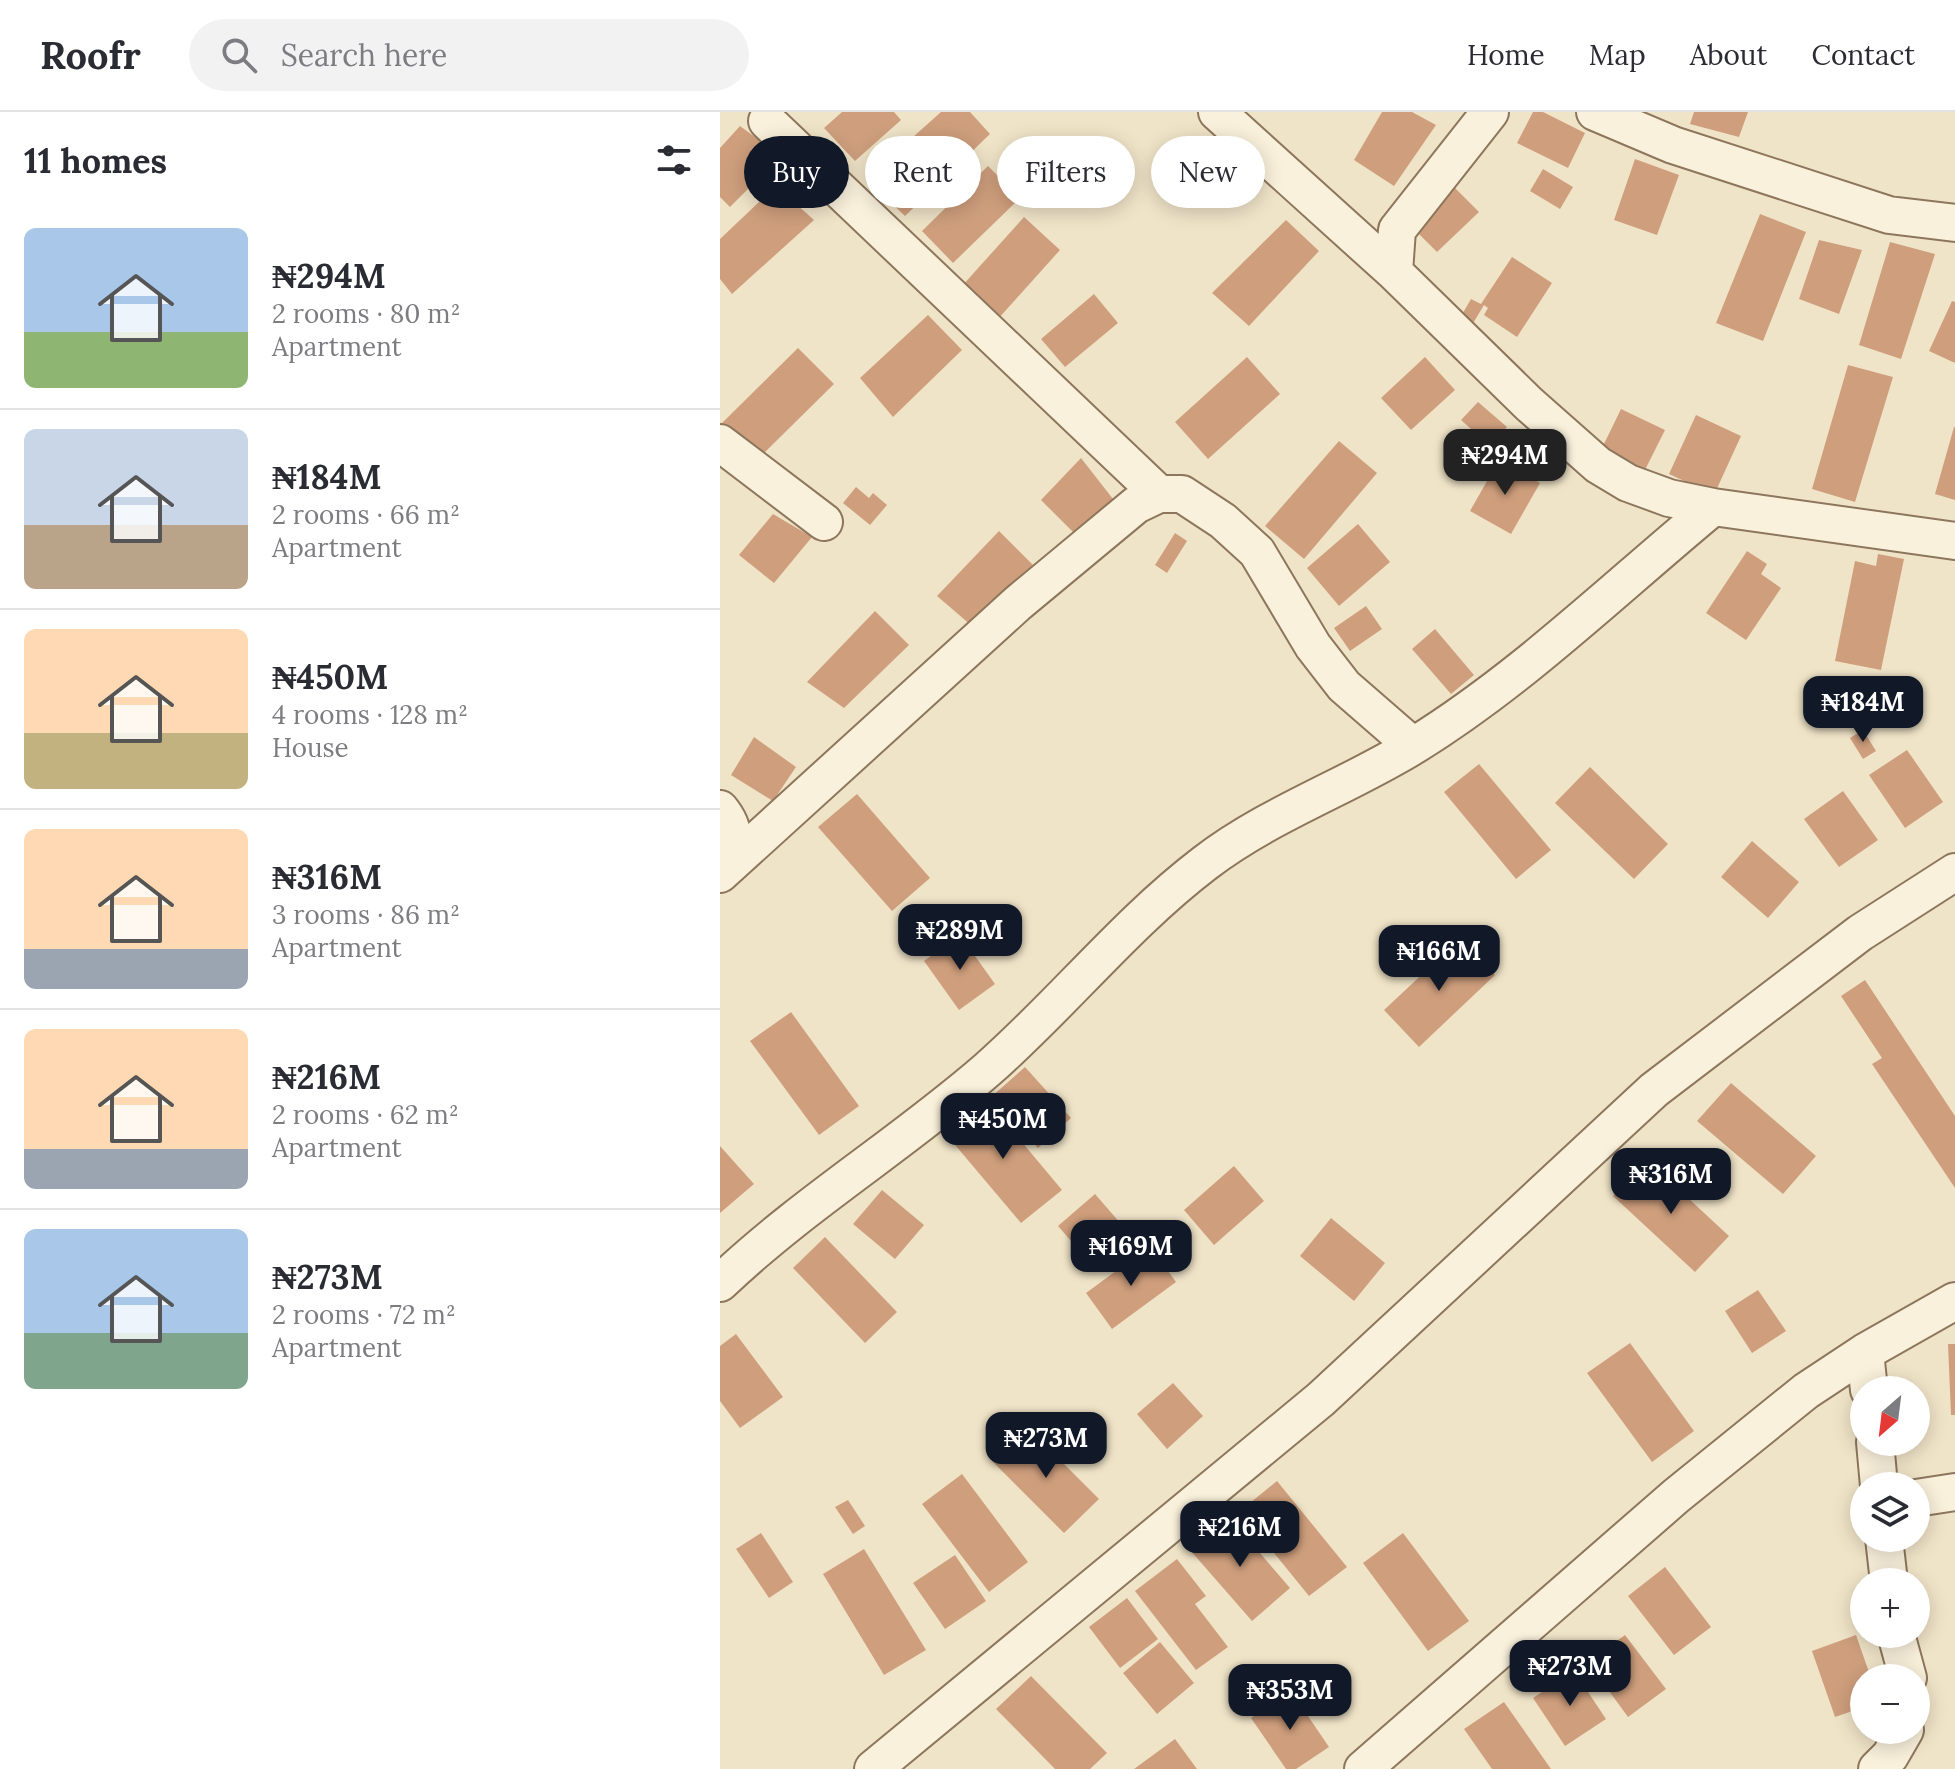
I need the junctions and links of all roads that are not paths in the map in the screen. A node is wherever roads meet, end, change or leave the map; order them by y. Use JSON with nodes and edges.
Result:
{"nodes":[{"id":1,"x":1217,"y":112,"type":"edge"},
{"id":2,"x":1490,"y":112,"type":"edge"},
{"id":3,"x":1595,"y":112,"type":"edge"},
{"id":4,"x":767,"y":121,"type":"dead end"},
{"id":5,"x":1955,"y":223,"type":"edge"},
{"id":6,"x":1394,"y":272,"type":"junction"},
{"id":7,"x":720,"y":443,"type":"edge"},
{"id":8,"x":1159,"y":494,"type":"junction"},
{"id":9,"x":1713,"y":507,"type":"junction"},
{"id":10,"x":824,"y":522,"type":"dead end"},
{"id":11,"x":1955,"y":541,"type":"edge"},
{"id":12,"x":1413,"y":746,"type":"junction"},
{"id":13,"x":720,"y":809,"type":"edge"},
{"id":14,"x":720,"y":872,"type":"edge"},
{"id":15,"x":1955,"y":872,"type":"edge"},
{"id":16,"x":720,"y":1283,"type":"edge"},
{"id":17,"x":1955,"y":1301,"type":"edge"},
{"id":18,"x":1865,"y":1352,"type":"junction"},
{"id":19,"x":1868,"y":1376,"type":"edge"},
{"id":20,"x":1955,"y":1492,"type":"edge"},
{"id":21,"x":1930,"y":1496,"type":"edge"},
{"id":22,"x":1897,"y":1744,"type":"edge"},
{"id":23,"x":873,"y":1769,"type":"edge"},
{"id":24,"x":1363,"y":1769,"type":"edge"},
{"id":25,"x":1877,"y":1769,"type":"edge"}],
"edges":[{"from":1,"to":6,"type":"street"},
{"from":2,"to":6,"type":"street"},
{"from":3,"to":5,"type":"street"},
{"from":4,"to":8,"type":"street"},
{"from":6,"to":9,"type":"street"},
{"from":7,"to":10,"type":"street"},
{"from":8,"to":12,"type":"street"},
{"from":8,"to":14,"type":"street"},
{"from":9,"to":11,"type":"street"},
{"from":9,"to":12,"type":"street"},
{"from":12,"to":16,"type":"street"},
{"from":13,"to":14,"type":"street"},
{"from":15,"to":23,"type":"street"},
{"from":17,"to":18,"type":"street"},
{"from":18,"to":19,"type":"street"},
{"from":18,"to":24,"type":"street"},
{"from":20,"to":21,"type":"street"},
{"from":22,"to":25,"type":"street"}]}
